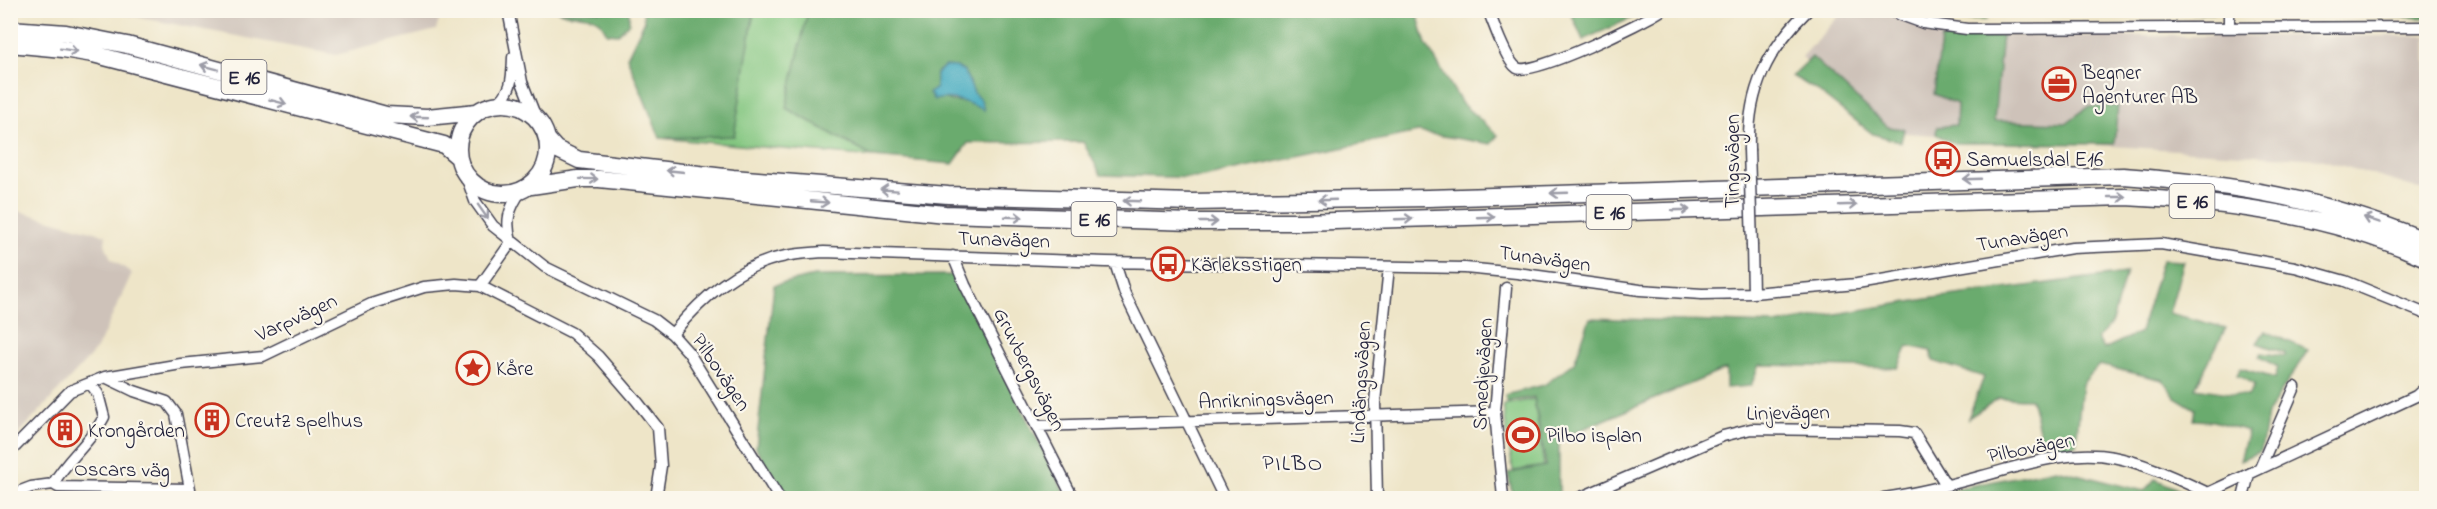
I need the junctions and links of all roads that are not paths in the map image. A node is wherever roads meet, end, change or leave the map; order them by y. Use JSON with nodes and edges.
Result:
{"nodes":[{"id":1,"x":508,"y":10,"type":"edge"},
{"id":2,"x":1488,"y":10,"type":"edge"},
{"id":3,"x":1662,"y":10,"type":"edge"},
{"id":4,"x":1808,"y":10,"type":"edge"},
{"id":5,"x":1887,"y":10,"type":"edge"},
{"id":6,"x":2229,"y":10,"type":"edge"},
{"id":7,"x":2229,"y":27,"type":"junction"},
{"id":8,"x":2427,"y":27,"type":"edge"},
{"id":9,"x":10,"y":29,"type":"edge"},
{"id":10,"x":10,"y":44,"type":"edge"},
{"id":11,"x":513,"y":45,"type":"junction"},
{"id":12,"x":496,"y":105,"type":"junction"},
{"id":13,"x":477,"y":112,"type":"junction"},
{"id":14,"x":535,"y":115,"type":"junction"},
{"id":15,"x":548,"y":140,"type":"junction"},
{"id":16,"x":458,"y":157,"type":"junction"},
{"id":17,"x":466,"y":176,"type":"junction"},
{"id":18,"x":526,"y":189,"type":"junction"},
{"id":19,"x":512,"y":241,"type":"junction"},
{"id":20,"x":2427,"y":241,"type":"edge"},
{"id":21,"x":953,"y":256,"type":"junction"},
{"id":22,"x":2427,"y":258,"type":"edge"},
{"id":23,"x":1115,"y":262,"type":"junction"},
{"id":24,"x":1389,"y":267,"type":"junction"},
{"id":25,"x":480,"y":286,"type":"junction"},
{"id":26,"x":1506,"y":288,"type":"dead end"},
{"id":27,"x":1753,"y":293,"type":"junction"},
{"id":28,"x":2427,"y":314,"type":"edge"},
{"id":29,"x":672,"y":334,"type":"junction"},
{"id":30,"x":105,"y":377,"type":"junction"},
{"id":31,"x":90,"y":382,"type":"junction"},
{"id":32,"x":2295,"y":387,"type":"dead end"},
{"id":33,"x":2427,"y":387,"type":"edge"},
{"id":34,"x":1495,"y":411,"type":"junction"},
{"id":35,"x":1375,"y":415,"type":"junction"},
{"id":36,"x":1187,"y":420,"type":"junction"},
{"id":37,"x":1038,"y":426,"type":"junction"},
{"id":38,"x":10,"y":452,"type":"edge"},
{"id":39,"x":2260,"y":468,"type":"junction"},
{"id":40,"x":2249,"y":474,"type":"junction"},
{"id":41,"x":53,"y":484,"type":"junction"},
{"id":42,"x":1946,"y":485,"type":"junction"},
{"id":43,"x":2208,"y":493,"type":"junction"},
{"id":44,"x":10,"y":495,"type":"edge"},
{"id":45,"x":656,"y":498,"type":"edge"},
{"id":46,"x":779,"y":498,"type":"edge"},
{"id":47,"x":1074,"y":498,"type":"edge"},
{"id":48,"x":1224,"y":498,"type":"edge"},
{"id":49,"x":1377,"y":498,"type":"edge"},
{"id":50,"x":1503,"y":498,"type":"edge"},
{"id":51,"x":1579,"y":498,"type":"edge"},
{"id":52,"x":1884,"y":498,"type":"edge"},
{"id":53,"x":2219,"y":498,"type":"edge"},
{"id":54,"x":2243,"y":498,"type":"edge"}],
"edges":[{"from":1,"to":11,"type":"street"},
{"from":2,"to":3,"type":"street"},
{"from":4,"to":27,"type":"street","name":"Tingsvägen","bridge":true},
{"from":5,"to":7,"type":"street"},
{"from":6,"to":7,"type":"street"},
{"from":7,"to":8,"type":"street"},
{"from":13,"to":9,"type":"highway","number":"E 16","one_way":true},
{"from":10,"to":16,"type":"highway","number":"E 16","one_way":true},
{"from":11,"to":12,"type":"street"},
{"from":11,"to":14,"type":"street"},
{"from":12,"to":13,"type":"highway","number":"E 16"},
{"from":12,"to":14,"type":"highway"},
{"from":13,"to":16,"type":"highway"},
{"from":14,"to":15,"type":"highway","number":"E 16"},
{"from":15,"to":18,"type":"highway"},
{"from":20,"to":15,"type":"highway","number":"E 16","one_way":true},
{"from":16,"to":17,"type":"highway"},
{"from":17,"to":18,"type":"highway","number":"E 16"},
{"from":17,"to":19,"type":"street","name":"Pilbovägen","one_way":true},
{"from":18,"to":19,"type":"street"},
{"from":18,"to":22,"type":"highway","number":"E 16","one_way":true},
{"from":19,"to":25,"type":"street"},
{"from":19,"to":29,"type":"street","name":"Pilbovägen"},
{"from":21,"to":23,"type":"street","name":"Tunavägen"},
{"from":21,"to":29,"type":"street","name":"Tunavägen"},
{"from":21,"to":37,"type":"street","name":"Gruvbergsvägen"},
{"from":23,"to":24,"type":"street","name":"Tunavägen"},
{"from":23,"to":36,"type":"street"},
{"from":24,"to":27,"type":"street","name":"Tunavägen"},
{"from":24,"to":35,"type":"street","name":"Lindängsvägen"},
{"from":25,"to":30,"type":"street","name":"Varpvägen"},
{"from":25,"to":45,"type":"street"},
{"from":26,"to":34,"type":"street","name":"Smedjevägen"},
{"from":27,"to":28,"type":"street","name":"Tunavägen"},
{"from":29,"to":46,"type":"street","name":"Pilbovägen"},
{"from":30,"to":31,"type":"street","name":"Varpvägen"},
{"from":30,"to":41,"type":"street","name":"Oscars väg"},
{"from":31,"to":38,"type":"street","name":"Varpvägen"},
{"from":31,"to":41,"type":"street"},
{"from":32,"to":39,"type":"street"},
{"from":33,"to":39,"type":"street"},
{"from":34,"to":35,"type":"street","name":"Anrikningsvägen"},
{"from":34,"to":50,"type":"street","name":"Smedjevägen"},
{"from":35,"to":36,"type":"street","name":"Anrikningsvägen"},
{"from":35,"to":49,"type":"street","name":"Lindängsvägen"},
{"from":36,"to":37,"type":"street","name":"Anrikningsvägen"},
{"from":36,"to":48,"type":"street"},
{"from":37,"to":47,"type":"street","name":"Gruvbergsvägen"},
{"from":39,"to":40,"type":"street"},
{"from":40,"to":43,"type":"street"},
{"from":40,"to":54,"type":"street"},
{"from":41,"to":44,"type":"street","name":"Oscars väg"},
{"from":42,"to":43,"type":"street","name":"Pilbovägen"},
{"from":42,"to":51,"type":"street","name":"Linjevägen"},
{"from":42,"to":52,"type":"street","name":"Pilbovägen"},
{"from":43,"to":53,"type":"street","name":"Pilbovägen"}]}
